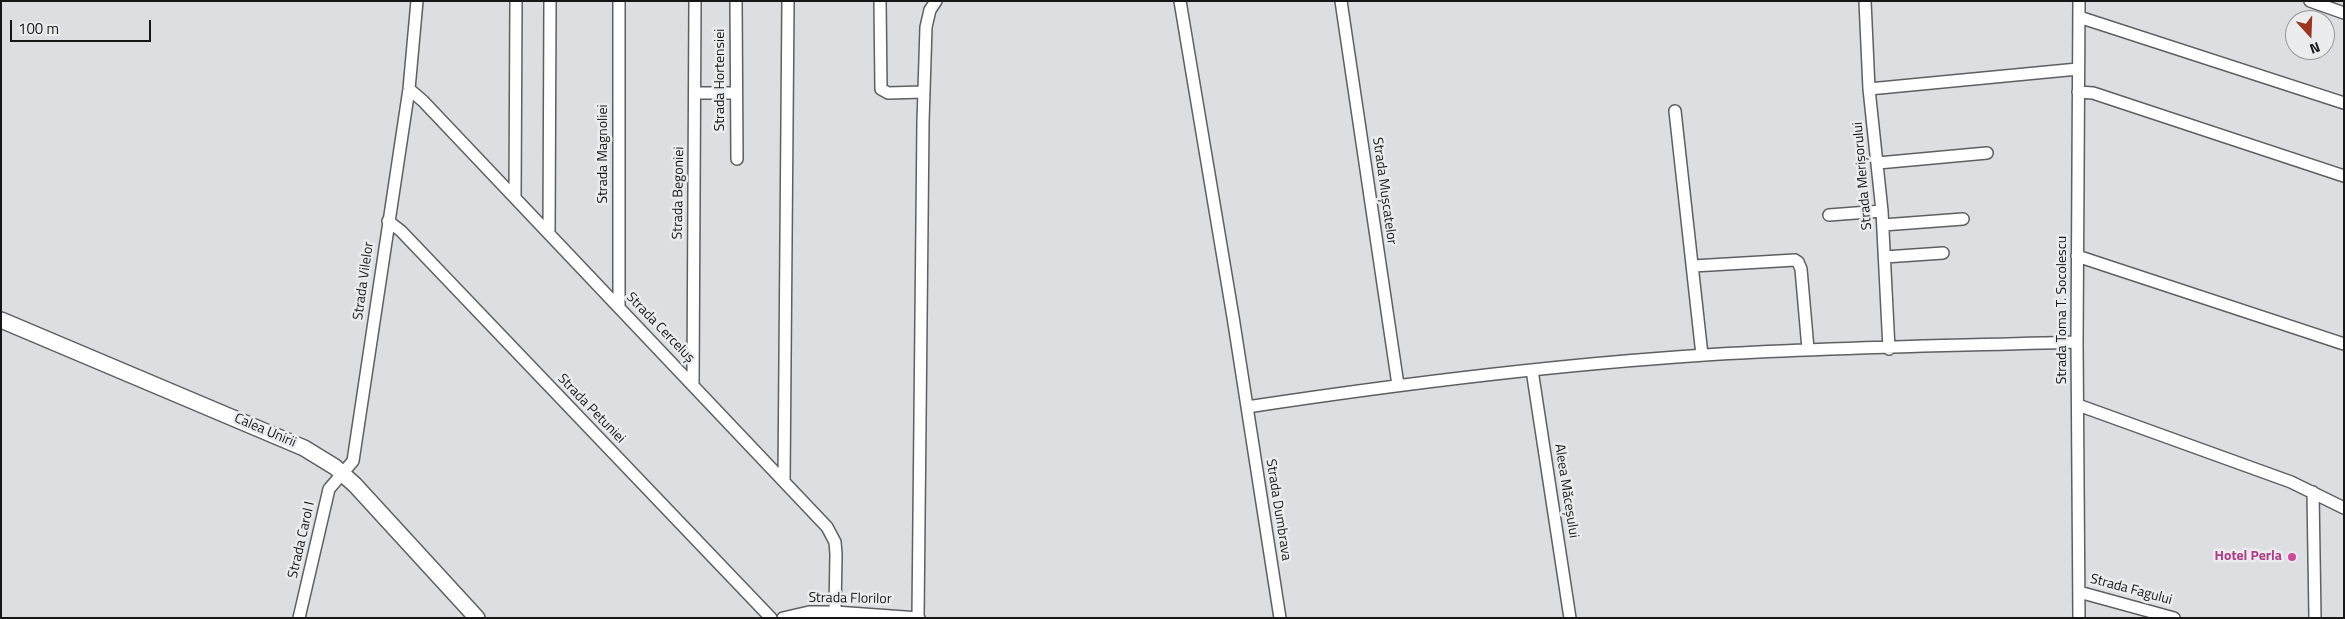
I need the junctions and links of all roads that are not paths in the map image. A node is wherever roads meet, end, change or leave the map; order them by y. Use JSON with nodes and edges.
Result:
{"nodes":[{"id":1,"x":417,"y":1,"type":"edge"},
{"id":2,"x":516,"y":1,"type":"edge"},
{"id":3,"x":550,"y":1,"type":"edge"},
{"id":4,"x":619,"y":1,"type":"edge"},
{"id":5,"x":695,"y":1,"type":"edge"},
{"id":6,"x":736,"y":1,"type":"edge"},
{"id":7,"x":788,"y":1,"type":"edge"},
{"id":8,"x":880,"y":1,"type":"edge"},
{"id":9,"x":936,"y":1,"type":"edge"},
{"id":10,"x":1180,"y":1,"type":"edge"},
{"id":11,"x":1341,"y":1,"type":"edge"},
{"id":12,"x":1865,"y":1,"type":"edge"},
{"id":13,"x":2079,"y":1,"type":"edge"},
{"id":14,"x":2310,"y":1,"type":"edge"},
{"id":15,"x":2344,"y":13,"type":"edge"},
{"id":16,"x":2079,"y":17,"type":"junction"},
{"id":17,"x":2078,"y":70,"type":"junction"},
{"id":18,"x":1869,"y":88,"type":"junction"},
{"id":19,"x":409,"y":89,"type":"junction"},
{"id":20,"x":924,"y":92,"type":"junction"},
{"id":21,"x":2078,"y":92,"type":"junction"},
{"id":22,"x":696,"y":93,"type":"junction"},
{"id":23,"x":736,"y":93,"type":"junction"},
{"id":24,"x":2344,"y":103,"type":"edge"},
{"id":25,"x":1675,"y":111,"type":"dead end"},
{"id":26,"x":1987,"y":153,"type":"dead end"},
{"id":27,"x":737,"y":159,"type":"dead end"},
{"id":28,"x":1878,"y":163,"type":"junction"},
{"id":29,"x":2344,"y":176,"type":"edge"},
{"id":30,"x":515,"y":198,"type":"junction"},
{"id":31,"x":1882,"y":211,"type":"junction"},
{"id":32,"x":1830,"y":215,"type":"dead end"},
{"id":33,"x":1963,"y":219,"type":"dead end"},
{"id":34,"x":388,"y":221,"type":"junction"},
{"id":35,"x":1883,"y":225,"type":"junction"},
{"id":36,"x":549,"y":233,"type":"junction"},
{"id":37,"x":1943,"y":253,"type":"dead end"},
{"id":38,"x":1885,"y":256,"type":"junction"},
{"id":39,"x":2077,"y":256,"type":"junction"},
{"id":40,"x":1693,"y":266,"type":"junction"},
{"id":41,"x":619,"y":307,"type":"junction"},
{"id":42,"x":1,"y":320,"type":"edge"},
{"id":43,"x":2077,"y":342,"type":"junction"},
{"id":44,"x":2344,"y":344,"type":"edge"},
{"id":45,"x":1808,"y":349,"type":"junction"},
{"id":46,"x":1889,"y":349,"type":"junction"},
{"id":47,"x":1702,"y":355,"type":"junction"},
{"id":48,"x":1532,"y":370,"type":"junction"},
{"id":49,"x":693,"y":385,"type":"junction"},
{"id":50,"x":1398,"y":385,"type":"junction"},
{"id":51,"x":2078,"y":405,"type":"junction"},
{"id":52,"x":1247,"y":407,"type":"junction"},
{"id":53,"x":343,"y":473,"type":"junction"},
{"id":54,"x":784,"y":481,"type":"junction"},
{"id":55,"x":2313,"y":492,"type":"junction"},
{"id":56,"x":2344,"y":508,"type":"edge"},
{"id":57,"x":2079,"y":592,"type":"junction"},
{"id":58,"x":835,"y":612,"type":"junction"},
{"id":59,"x":914,"y":617,"type":"edge"},
{"id":60,"x":299,"y":618,"type":"edge"},
{"id":61,"x":477,"y":618,"type":"edge"},
{"id":62,"x":771,"y":618,"type":"edge"},
{"id":63,"x":783,"y":618,"type":"edge"},
{"id":64,"x":1280,"y":618,"type":"edge"},
{"id":65,"x":1570,"y":618,"type":"edge"},
{"id":66,"x":2080,"y":618,"type":"edge"},
{"id":67,"x":2174,"y":618,"type":"edge"},
{"id":68,"x":2315,"y":618,"type":"edge"}],
"edges":[{"from":1,"to":19,"type":"street","name":"Strada Vilelor"},
{"from":2,"to":30,"type":"street"},
{"from":3,"to":36,"type":"street"},
{"from":4,"to":41,"type":"street","name":"Strada Magnoliei"},
{"from":5,"to":22,"type":"street","name":"Strada Begoniei"},
{"from":6,"to":23,"type":"street","name":"Strada Hortensiei"},
{"from":7,"to":54,"type":"street"},
{"from":8,"to":20,"type":"street"},
{"from":9,"to":20,"type":"street"},
{"from":10,"to":52,"type":"street","name":"Strada Dumbrava"},
{"from":11,"to":50,"type":"street","name":"Strada Mușcatelor"},
{"from":12,"to":18,"type":"street","name":"Strada Merișorului"},
{"from":13,"to":16,"type":"street","name":"Strada Toma T. Socolescu"},
{"from":14,"to":15,"type":"street"},
{"from":16,"to":17,"type":"street","name":"Strada Toma T. Socolescu"},
{"from":16,"to":24,"type":"street"},
{"from":17,"to":18,"type":"street"},
{"from":17,"to":21,"type":"street","name":"Strada Toma T. Socolescu"},
{"from":18,"to":28,"type":"street","name":"Strada Merișorului"},
{"from":19,"to":30,"type":"street","name":"Strada Cerceluș"},
{"from":19,"to":34,"type":"street","name":"Strada Vilelor"},
{"from":20,"to":59,"type":"street"},
{"from":21,"to":29,"type":"street"},
{"from":21,"to":39,"type":"street","name":"Strada Toma T. Socolescu"},
{"from":22,"to":23,"type":"street"},
{"from":22,"to":49,"type":"street","name":"Strada Begoniei"},
{"from":23,"to":27,"type":"street","name":"Strada Hortensiei"},
{"from":25,"to":40,"type":"street"},
{"from":26,"to":28,"type":"street"},
{"from":28,"to":31,"type":"street","name":"Strada Merișorului"},
{"from":30,"to":36,"type":"street","name":"Strada Cerceluș"},
{"from":31,"to":32,"type":"street"},
{"from":31,"to":35,"type":"street","name":"Strada Merișorului"},
{"from":33,"to":35,"type":"street"},
{"from":34,"to":53,"type":"street","name":"Strada Vilelor"},
{"from":34,"to":62,"type":"street","name":"Strada Petuniei"},
{"from":35,"to":38,"type":"street","name":"Strada Merișorului"},
{"from":36,"to":41,"type":"street","name":"Strada Cerceluș"},
{"from":37,"to":38,"type":"street"},
{"from":38,"to":46,"type":"street","name":"Strada Merișorului"},
{"from":39,"to":43,"type":"street","name":"Strada Toma T. Socolescu"},
{"from":39,"to":44,"type":"street"},
{"from":40,"to":45,"type":"street"},
{"from":40,"to":47,"type":"street"},
{"from":41,"to":49,"type":"street","name":"Strada Cerceluș"},
{"from":42,"to":53,"type":"main road","name":"Calea Unirii"},
{"from":43,"to":46,"type":"street"},
{"from":43,"to":51,"type":"street","name":"Strada Toma T. Socolescu"},
{"from":45,"to":46,"type":"street"},
{"from":45,"to":47,"type":"street"},
{"from":47,"to":48,"type":"street"},
{"from":48,"to":50,"type":"street"},
{"from":48,"to":65,"type":"street","name":"Aleea Măceșului"},
{"from":49,"to":54,"type":"street","name":"Strada Cerceluș"},
{"from":50,"to":52,"type":"street"},
{"from":51,"to":55,"type":"street"},
{"from":51,"to":57,"type":"street","name":"Strada Toma T. Socolescu"},
{"from":52,"to":64,"type":"street","name":"Strada Dumbrava"},
{"from":53,"to":60,"type":"street","name":"Strada Carol I"},
{"from":53,"to":61,"type":"main road","name":"Calea Unirii"},
{"from":54,"to":58,"type":"street","name":"Strada Cerceluș"},
{"from":55,"to":56,"type":"street"},
{"from":55,"to":68,"type":"street"},
{"from":57,"to":66,"type":"street","name":"Strada Toma T. Socolescu"},
{"from":57,"to":67,"type":"street","name":"Strada Fagului"},
{"from":58,"to":59,"type":"street","name":"Strada Florilor"},
{"from":58,"to":63,"type":"street","name":"Strada Florilor"}]}
